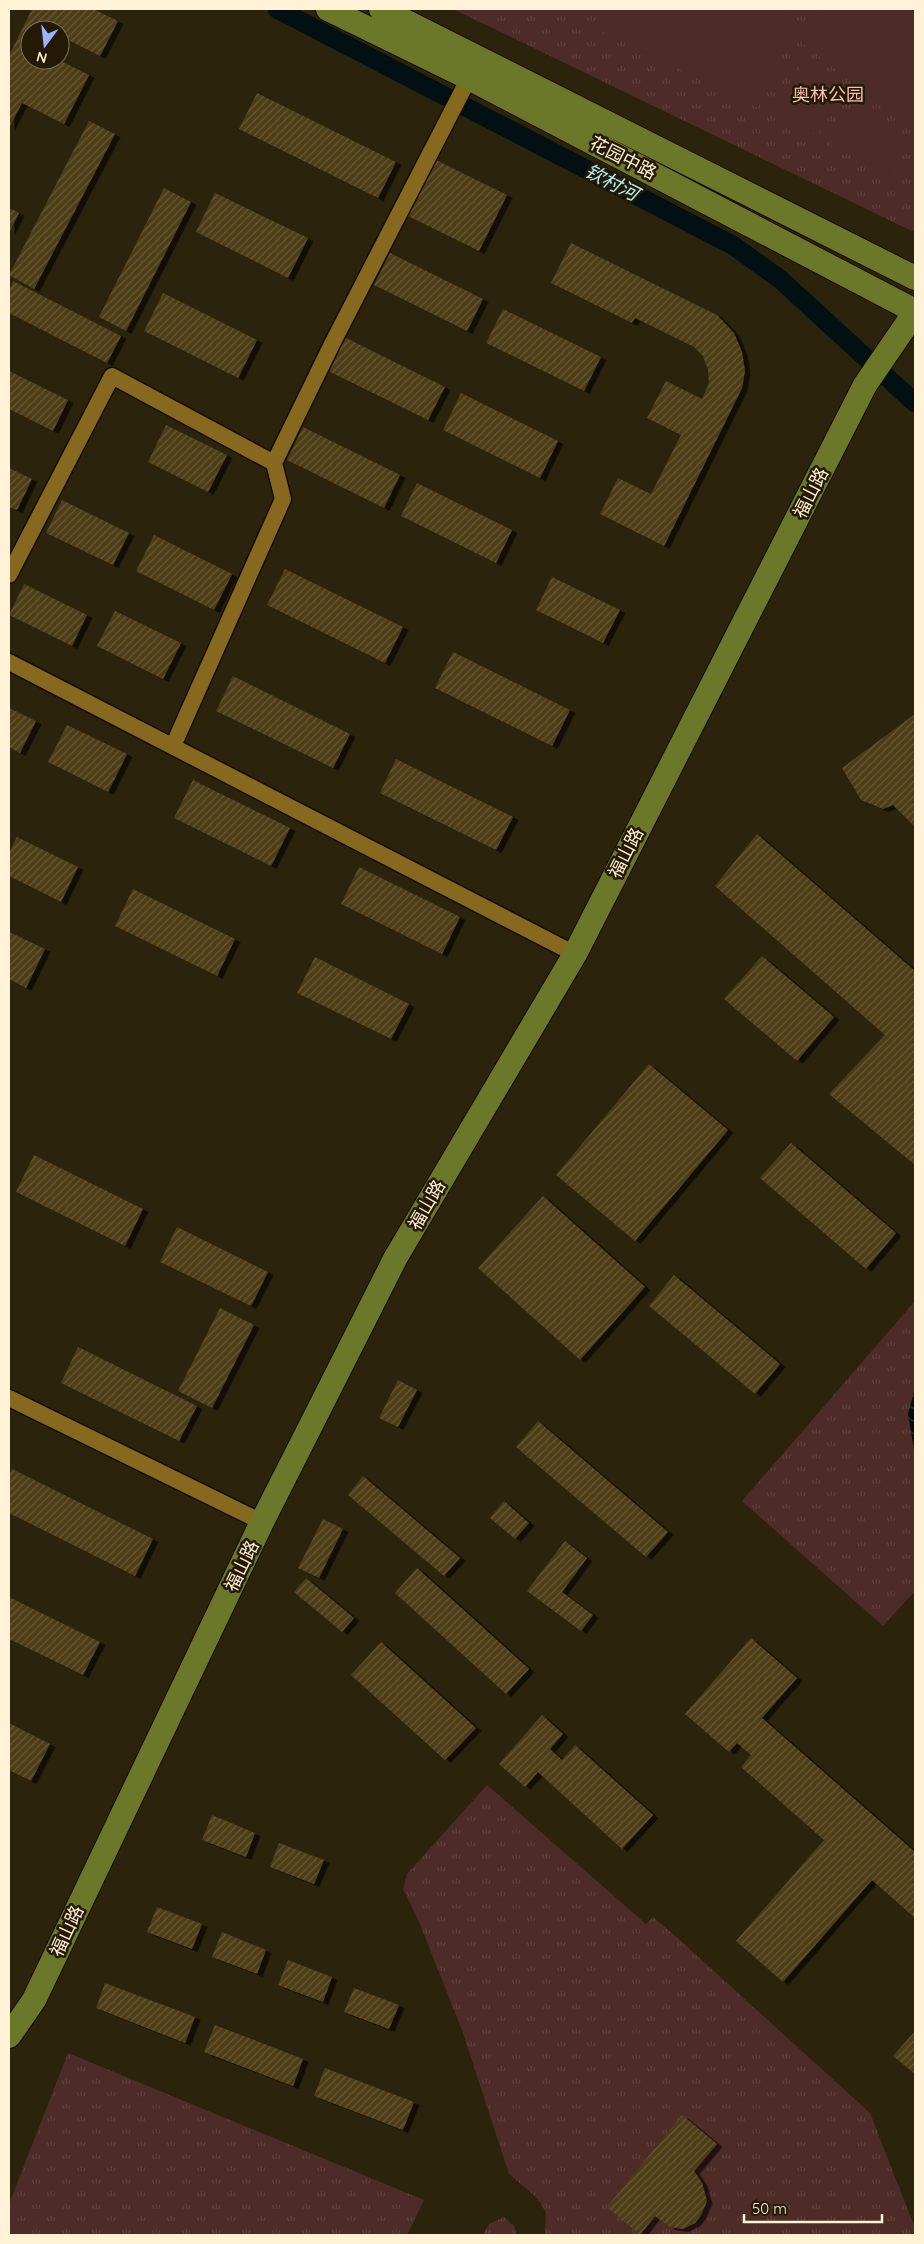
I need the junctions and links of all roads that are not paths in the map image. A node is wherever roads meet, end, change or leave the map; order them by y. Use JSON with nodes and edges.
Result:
{"nodes":[{"id":1,"x":328,"y":9,"type":"edge"},
{"id":2,"x":381,"y":9,"type":"edge"},
{"id":3,"x":466,"y":85,"type":"junction"},
{"id":4,"x":915,"y":278,"type":"edge"},
{"id":5,"x":915,"y":312,"type":"edge"},
{"id":6,"x":274,"y":463,"type":"junction"},
{"id":7,"x":9,"y":575,"type":"edge"},
{"id":8,"x":9,"y":662,"type":"edge"},
{"id":9,"x":173,"y":746,"type":"junction"},
{"id":10,"x":575,"y":954,"type":"junction"},
{"id":11,"x":9,"y":1398,"type":"edge"},
{"id":12,"x":262,"y":1522,"type":"junction"},
{"id":13,"x":9,"y":2036,"type":"edge"}],
"edges":[{"from":1,"to":3,"type":"main road","name":"花园中路"},
{"from":2,"to":4,"type":"main road"},
{"from":3,"to":5,"type":"main road","name":"花园中路"},
{"from":3,"to":6,"type":"street"},
{"from":5,"to":10,"type":"main road","name":"福山路"},
{"from":6,"to":7,"type":"street"},
{"from":6,"to":9,"type":"street"},
{"from":8,"to":9,"type":"street"},
{"from":9,"to":10,"type":"street"},
{"from":10,"to":12,"type":"main road","name":"福山路"},
{"from":11,"to":12,"type":"street"},
{"from":12,"to":13,"type":"main road","name":"福山路"}]}
